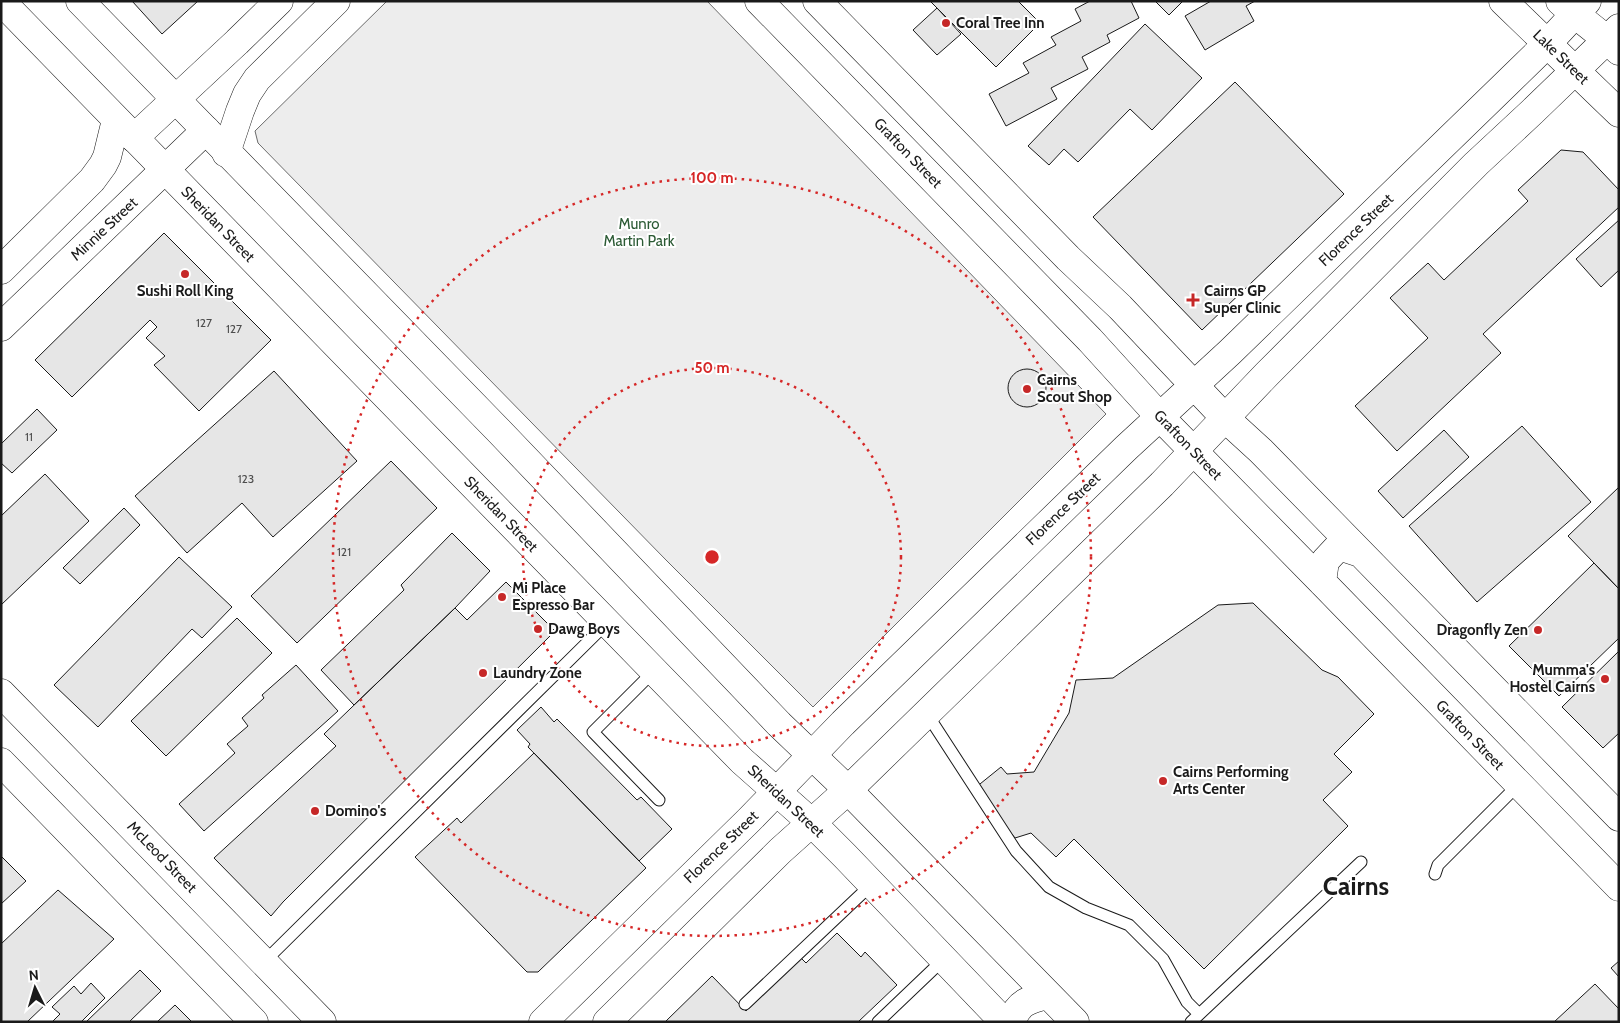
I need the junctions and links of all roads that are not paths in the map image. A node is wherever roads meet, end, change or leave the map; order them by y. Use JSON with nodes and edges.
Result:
{"nodes":[{"id":1,"x":1,"y":1,"type":"edge"},
{"id":2,"x":80,"y":1,"type":"edge"},
{"id":3,"x":278,"y":1,"type":"edge"},
{"id":4,"x":336,"y":1,"type":"edge"},
{"id":5,"x":759,"y":1,"type":"edge"},
{"id":6,"x":816,"y":1,"type":"edge"},
{"id":7,"x":1503,"y":1,"type":"edge"},
{"id":8,"x":1574,"y":5,"type":"edge"},
{"id":9,"x":1615,"y":40,"type":"edge"},
{"id":10,"x":237,"y":42,"type":"junction"},
{"id":11,"x":1547,"y":44,"type":"junction"},
{"id":12,"x":266,"y":69,"type":"junction"},
{"id":13,"x":1576,"y":70,"type":"junction"},
{"id":14,"x":176,"y":99,"type":"junction"},
{"id":15,"x":1619,"y":112,"type":"edge"},
{"id":16,"x":125,"y":129,"type":"junction"},
{"id":17,"x":206,"y":130,"type":"junction"},
{"id":18,"x":226,"y":153,"type":"junction"},
{"id":19,"x":165,"y":171,"type":"junction"},
{"id":20,"x":74,"y":199,"type":"junction"},
{"id":21,"x":102,"y":229,"type":"junction"},
{"id":22,"x":1,"y":270,"type":"edge"},
{"id":23,"x":1120,"y":307,"type":"junction"},
{"id":24,"x":1,"y":328,"type":"edge"},
{"id":25,"x":1090,"y":340,"type":"junction"},
{"id":26,"x":1195,"y":385,"type":"junction"},
{"id":27,"x":1160,"y":417,"type":"junction"},
{"id":28,"x":1226,"y":419,"type":"junction"},
{"id":29,"x":1194,"y":452,"type":"junction"},
{"id":30,"x":1360,"y":553,"type":"junction"},
{"id":31,"x":1322,"y":582,"type":"junction"},
{"id":32,"x":607,"y":623,"type":"junction"},
{"id":33,"x":654,"y":671,"type":"junction"},
{"id":34,"x":1,"y":693,"type":"edge"},
{"id":35,"x":927,"y":714,"type":"junction"},
{"id":36,"x":812,"y":755,"type":"junction"},
{"id":37,"x":1,"y":762,"type":"edge"},
{"id":38,"x":1518,"y":784,"type":"junction"},
{"id":39,"x":848,"y":790,"type":"junction"},
{"id":40,"x":777,"y":792,"type":"junction"},
{"id":41,"x":659,"y":800,"type":"dead end"},
{"id":42,"x":1619,"y":817,"type":"edge"},
{"id":43,"x":812,"y":823,"type":"junction"},
{"id":44,"x":1361,"y":862,"type":"dead end"},
{"id":45,"x":1435,"y":874,"type":"dead end"},
{"id":46,"x":872,"y":884,"type":"junction"},
{"id":47,"x":1619,"y":887,"type":"edge"},
{"id":48,"x":944,"y":959,"type":"junction"},
{"id":49,"x":264,"y":962,"type":"junction"},
{"id":50,"x":1048,"y":995,"type":"junction"},
{"id":51,"x":745,"y":1004,"type":"dead end"},
{"id":52,"x":1195,"y":1018,"type":"edge"},
{"id":53,"x":254,"y":1022,"type":"edge"},
{"id":54,"x":322,"y":1022,"type":"edge"},
{"id":55,"x":543,"y":1022,"type":"edge"},
{"id":56,"x":607,"y":1022,"type":"edge"},
{"id":57,"x":878,"y":1022,"type":"edge"},
{"id":58,"x":1004,"y":1022,"type":"edge"},
{"id":59,"x":1012,"y":1022,"type":"edge"},
{"id":60,"x":1075,"y":1022,"type":"edge"}],
"edges":[{"from":1,"to":16,"type":"main road","name":"Sheridan Street"},
{"from":2,"to":14,"type":"main road"},
{"from":3,"to":10,"type":"main road"},
{"from":4,"to":12,"type":"main road"},
{"from":5,"to":25,"type":"main road","name":"Grafton Street"},
{"from":6,"to":23,"type":"main road"},
{"from":7,"to":11,"type":"main road","name":"Lake Street"},
{"from":8,"to":9,"type":"main road"},
{"from":8,"to":11,"type":"main road","name":"Florence Street"},
{"from":9,"to":13,"type":"main road"},
{"from":10,"to":12,"type":"main road"},
{"from":10,"to":14,"type":"main road"},
{"from":11,"to":13,"type":"main road","name":"Lake Street"},
{"from":11,"to":26,"type":"main road","name":"Florence Street"},
{"from":12,"to":18,"type":"main road"},
{"from":13,"to":15,"type":"main road","name":"Lake Street"},
{"from":13,"to":28,"type":"main road"},
{"from":14,"to":16,"type":"main road"},
{"from":14,"to":17,"type":"main road"},
{"from":16,"to":19,"type":"main road","name":"Sheridan Street"},
{"from":16,"to":20,"type":"main road"},
{"from":17,"to":18,"type":"main road"},
{"from":17,"to":19,"type":"main road","name":"Minnie Street"},
{"from":18,"to":36,"type":"main road"},
{"from":19,"to":21,"type":"main road","name":"Minnie Street"},
{"from":19,"to":32,"type":"main road","name":"Sheridan Street"},
{"from":20,"to":21,"type":"main road"},
{"from":20,"to":22,"type":"main road"},
{"from":21,"to":24,"type":"main road","name":"Minnie Street"},
{"from":23,"to":25,"type":"main road"},
{"from":23,"to":26,"type":"main road"},
{"from":25,"to":27,"type":"main road","name":"Grafton Street"},
{"from":26,"to":27,"type":"main road","name":"Florence Street"},
{"from":26,"to":28,"type":"main road"},
{"from":27,"to":29,"type":"main road","name":"Grafton Street"},
{"from":27,"to":36,"type":"main road","name":"Florence Street"},
{"from":28,"to":29,"type":"main road"},
{"from":28,"to":30,"type":"main road"},
{"from":29,"to":31,"type":"main road","name":"Grafton Street"},
{"from":29,"to":35,"type":"main road"},
{"from":30,"to":31,"type":"main road"},
{"from":30,"to":42,"type":"main road"},
{"from":31,"to":38,"type":"main road","name":"Grafton Street"},
{"from":32,"to":33,"type":"main road","name":"Sheridan Street"},
{"from":32,"to":49,"type":"lane"},
{"from":33,"to":40,"type":"main road","name":"Sheridan Street"},
{"from":33,"to":41,"type":"lane"},
{"from":34,"to":49,"type":"main road","name":"McLeod Street"},
{"from":35,"to":39,"type":"main road"},
{"from":35,"to":52,"type":"lane"},
{"from":36,"to":39,"type":"main road"},
{"from":36,"to":40,"type":"main road","name":"Florence Street"},
{"from":37,"to":53,"type":"main road"},
{"from":38,"to":45,"type":"lane"},
{"from":38,"to":47,"type":"main road","name":"Grafton Street"},
{"from":39,"to":43,"type":"main road"},
{"from":39,"to":50,"type":"main road"},
{"from":40,"to":43,"type":"main road","name":"Sheridan Street"},
{"from":40,"to":55,"type":"main road","name":"Florence Street"},
{"from":43,"to":46,"type":"main road","name":"Sheridan Street"},
{"from":43,"to":56,"type":"main road"},
{"from":44,"to":52,"type":"lane"},
{"from":46,"to":48,"type":"main road","name":"Sheridan Street"},
{"from":46,"to":51,"type":"lane"},
{"from":48,"to":57,"type":"lane"},
{"from":48,"to":58,"type":"main road","name":"Sheridan Street"},
{"from":49,"to":54,"type":"main road","name":"McLeod Street"},
{"from":50,"to":59,"type":"main road"},
{"from":50,"to":60,"type":"main road"}]}
